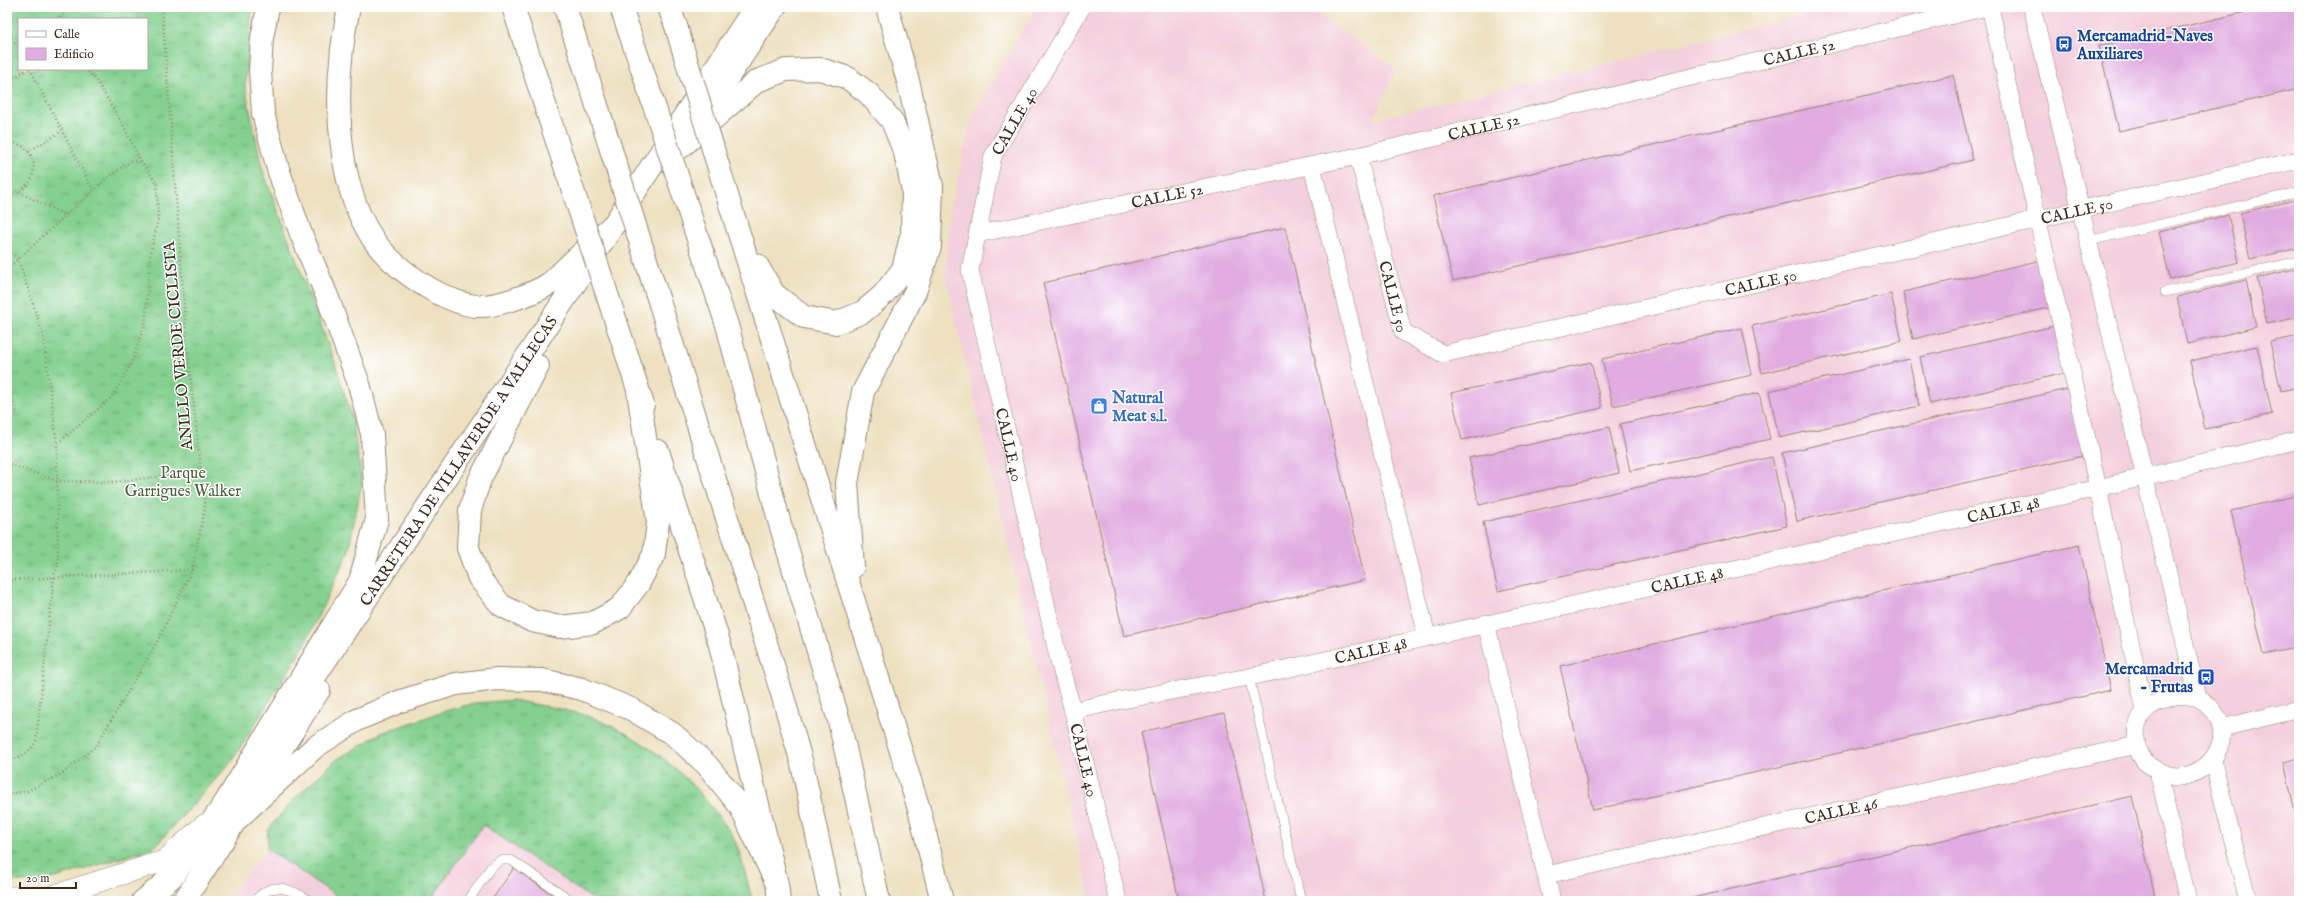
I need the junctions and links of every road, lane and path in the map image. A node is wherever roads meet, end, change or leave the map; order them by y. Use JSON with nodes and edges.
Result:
{"nodes":[{"id":1,"x":75,"y":7,"type":"edge"},
{"id":2,"x":162,"y":7,"type":"edge"},
{"id":3,"x":268,"y":7,"type":"edge"},
{"id":4,"x":349,"y":7,"type":"edge"},
{"id":5,"x":513,"y":7,"type":"edge"},
{"id":6,"x":565,"y":7,"type":"edge"},
{"id":7,"x":621,"y":7,"type":"edge"},
{"id":8,"x":755,"y":7,"type":"edge"},
{"id":9,"x":775,"y":7,"type":"edge"},
{"id":10,"x":887,"y":7,"type":"edge"},
{"id":11,"x":1082,"y":7,"type":"edge"},
{"id":12,"x":1989,"y":7,"type":"edge"},
{"id":13,"x":2032,"y":7,"type":"edge"},
{"id":14,"x":673,"y":17,"type":"edge"},
{"id":15,"x":58,"y":18,"type":"edge"},
{"id":16,"x":18,"y":42,"type":"edge"},
{"id":17,"x":7,"y":47,"type":"edge"},
{"id":18,"x":27,"y":70,"type":"edge"},
{"id":19,"x":30,"y":70,"type":"edge"},
{"id":20,"x":87,"y":70,"type":"edge"},
{"id":21,"x":7,"y":81,"type":"edge"},
{"id":22,"x":62,"y":131,"type":"junction"},
{"id":23,"x":7,"y":143,"type":"edge"},
{"id":24,"x":681,"y":148,"type":"junction"},
{"id":25,"x":28,"y":152,"type":"junction"},
{"id":26,"x":1358,"y":156,"type":"junction"},
{"id":27,"x":2299,"y":160,"type":"edge"},
{"id":28,"x":141,"y":162,"type":"junction"},
{"id":29,"x":1312,"y":166,"type":"junction"},
{"id":30,"x":94,"y":190,"type":"junction"},
{"id":31,"x":18,"y":192,"type":"junction"},
{"id":32,"x":2299,"y":192,"type":"edge"},
{"id":33,"x":7,"y":193,"type":"edge"},
{"id":34,"x":2080,"y":210,"type":"junction"},
{"id":35,"x":65,"y":215,"type":"junction"},
{"id":36,"x":2038,"y":220,"type":"junction"},
{"id":37,"x":616,"y":222,"type":"junction"},
{"id":38,"x":737,"y":231,"type":"junction"},
{"id":39,"x":977,"y":234,"type":"junction"},
{"id":40,"x":2088,"y":241,"type":"junction"},
{"id":41,"x":7,"y":251,"type":"edge"},
{"id":42,"x":18,"y":259,"type":"junction"},
{"id":43,"x":2299,"y":262,"type":"edge"},
{"id":44,"x":7,"y":269,"type":"edge"},
{"id":45,"x":2165,"y":292,"type":"dead end"},
{"id":46,"x":538,"y":366,"type":"junction"},
{"id":47,"x":7,"y":380,"type":"edge"},
{"id":48,"x":638,"y":391,"type":"junction"},
{"id":49,"x":7,"y":414,"type":"edge"},
{"id":50,"x":2299,"y":440,"type":"edge"},
{"id":51,"x":57,"y":444,"type":"junction"},
{"id":52,"x":7,"y":463,"type":"edge"},
{"id":53,"x":201,"y":470,"type":"junction"},
{"id":54,"x":2146,"y":476,"type":"junction"},
{"id":55,"x":57,"y":481,"type":"junction"},
{"id":56,"x":2098,"y":488,"type":"junction"},
{"id":57,"x":192,"y":570,"type":"junction"},
{"id":58,"x":54,"y":576,"type":"junction"},
{"id":59,"x":7,"y":580,"type":"edge"},
{"id":60,"x":11,"y":580,"type":"junction"},
{"id":61,"x":7,"y":584,"type":"edge"},
{"id":62,"x":856,"y":602,"type":"junction"},
{"id":63,"x":1486,"y":623,"type":"junction"},
{"id":64,"x":1427,"y":636,"type":"junction"},
{"id":65,"x":1249,"y":678,"type":"junction"},
{"id":66,"x":2198,"y":698,"type":"junction"},
{"id":67,"x":2299,"y":709,"type":"edge"},
{"id":68,"x":1073,"y":711,"type":"junction"},
{"id":69,"x":2145,"y":711,"type":"junction"},
{"id":70,"x":2222,"y":728,"type":"junction"},
{"id":71,"x":2137,"y":745,"type":"junction"},
{"id":72,"x":7,"y":760,"type":"edge"},
{"id":73,"x":2213,"y":761,"type":"junction"},
{"id":74,"x":2158,"y":771,"type":"junction"},
{"id":75,"x":7,"y":794,"type":"edge"},
{"id":76,"x":228,"y":815,"type":"junction"},
{"id":77,"x":1546,"y":875,"type":"junction"},
{"id":78,"x":778,"y":892,"type":"edge"},
{"id":79,"x":7,"y":897,"type":"edge"},
{"id":80,"x":143,"y":901,"type":"edge"},
{"id":81,"x":184,"y":901,"type":"edge"},
{"id":82,"x":256,"y":901,"type":"edge"},
{"id":83,"x":310,"y":901,"type":"edge"},
{"id":84,"x":468,"y":901,"type":"edge"},
{"id":85,"x":572,"y":901,"type":"edge"},
{"id":86,"x":831,"y":901,"type":"edge"},
{"id":87,"x":879,"y":901,"type":"edge"},
{"id":88,"x":942,"y":901,"type":"edge"},
{"id":89,"x":1118,"y":901,"type":"edge"},
{"id":90,"x":1301,"y":901,"type":"edge"},
{"id":91,"x":1552,"y":901,"type":"edge"},
{"id":92,"x":2188,"y":901,"type":"edge"},
{"id":93,"x":2248,"y":901,"type":"edge"}],
"edges":[{"from":1,"to":15,"type":"path"},
{"from":2,"to":53,"type":"path","name":"ANILLO VERDE CICLISTA"},
{"from":3,"to":76,"type":"main road"},
{"from":4,"to":37,"type":"main road"},
{"from":5,"to":48,"type":"main road","bridge":true},
{"from":6,"to":86,"type":"main road","bridge":true},
{"from":7,"to":87,"type":"main road","bridge":true},
{"from":8,"to":37,"type":"main road","name":"CARRETERA DE VILLAVERDE A VALLECAS"},
{"from":9,"to":24,"type":"main road","name":"CARRETERA DE VILLAVERDE A VALLECAS"},
{"from":10,"to":62,"type":"main road"},
{"from":11,"to":39,"type":"street","name":"CALLE 40"},
{"from":12,"to":26,"type":"street","name":"CALLE 52"},
{"from":12,"to":36,"type":"street"},
{"from":13,"to":34,"type":"street"},
{"from":14,"to":38,"type":"main road","bridge":true},
{"from":16,"to":17,"type":"path"},
{"from":18,"to":21,"type":"path"},
{"from":19,"to":22,"type":"path"},
{"from":20,"to":28,"type":"path"},
{"from":22,"to":25,"type":"path"},
{"from":22,"to":30,"type":"path"},
{"from":23,"to":25,"type":"path"},
{"from":24,"to":38,"type":"main road"},
{"from":24,"to":46,"type":"main road","name":"CARRETERA DE VILLAVERDE A VALLECAS"},
{"from":25,"to":31,"type":"path"},
{"from":26,"to":29,"type":"street","name":"CALLE 52"},
{"from":26,"to":36,"type":"street","name":"CALLE 50"},
{"from":27,"to":34,"type":"street","name":"CALLE 50"},
{"from":28,"to":30,"type":"path"},
{"from":28,"to":51,"type":"path"},
{"from":29,"to":39,"type":"street","name":"CALLE 52"},
{"from":29,"to":64,"type":"street"},
{"from":30,"to":35,"type":"path"},
{"from":31,"to":33,"type":"path"},
{"from":31,"to":35,"type":"path"},
{"from":32,"to":40,"type":"lane"},
{"from":34,"to":36,"type":"street","name":"CALLE 50"},
{"from":34,"to":40,"type":"street"},
{"from":35,"to":42,"type":"path"},
{"from":36,"to":56,"type":"street"},
{"from":37,"to":76,"type":"main road","name":"CARRETERA DE VILLAVERDE A VALLECAS"},
{"from":38,"to":62,"type":"main road"},
{"from":39,"to":68,"type":"street","name":"CALLE 40"},
{"from":40,"to":54,"type":"street"},
{"from":41,"to":42,"type":"path"},
{"from":42,"to":44,"type":"path"},
{"from":42,"to":51,"type":"path"},
{"from":43,"to":45,"type":"lane"},
{"from":46,"to":48,"type":"main road"},
{"from":46,"to":76,"type":"main road","name":"CARRETERA DE VILLAVERDE A VALLECAS"},
{"from":47,"to":49,"type":"path"},
{"from":48,"to":78,"type":"main road"},
{"from":50,"to":54,"type":"street","name":"CALLE 48"},
{"from":51,"to":55,"type":"path"},
{"from":52,"to":55,"type":"path"},
{"from":53,"to":55,"type":"path"},
{"from":53,"to":57,"type":"path","name":"ANILLO VERDE CICLISTA"},
{"from":54,"to":56,"type":"street","name":"CALLE 48"},
{"from":54,"to":66,"type":"street"},
{"from":55,"to":58,"type":"path"},
{"from":56,"to":63,"type":"street","name":"CALLE 48"},
{"from":56,"to":69,"type":"street"},
{"from":57,"to":58,"type":"path"},
{"from":57,"to":75,"type":"path","name":"ANILLO VERDE CICLISTA"},
{"from":58,"to":60,"type":"path"},
{"from":58,"to":72,"type":"path"},
{"from":59,"to":60,"type":"path"},
{"from":60,"to":61,"type":"path"},
{"from":62,"to":88,"type":"main road"},
{"from":63,"to":64,"type":"street","name":"CALLE 48"},
{"from":63,"to":77,"type":"street"},
{"from":64,"to":65,"type":"street","name":"CALLE 48"},
{"from":65,"to":68,"type":"street","name":"CALLE 48"},
{"from":65,"to":90,"type":"lane"},
{"from":66,"to":69,"type":"street"},
{"from":66,"to":70,"type":"street"},
{"from":67,"to":70,"type":"street"},
{"from":68,"to":89,"type":"street","name":"CALLE 40"},
{"from":69,"to":71,"type":"street"},
{"from":70,"to":73,"type":"street"},
{"from":71,"to":74,"type":"street"},
{"from":71,"to":77,"type":"street","name":"CALLE 46"},
{"from":73,"to":74,"type":"street"},
{"from":73,"to":93,"type":"street"},
{"from":74,"to":92,"type":"street"},
{"from":76,"to":78,"type":"main road"},
{"from":76,"to":79,"type":"street"},
{"from":76,"to":80,"type":"main road","name":"CARRETERA DE VILLAVERDE A VALLECAS"},
{"from":76,"to":81,"type":"main road","name":"CARRETERA DE VILLAVERDE A VALLECAS"},
{"from":77,"to":91,"type":"street"},
{"from":82,"to":83,"type":"lane"},
{"from":84,"to":85,"type":"lane"}]}
